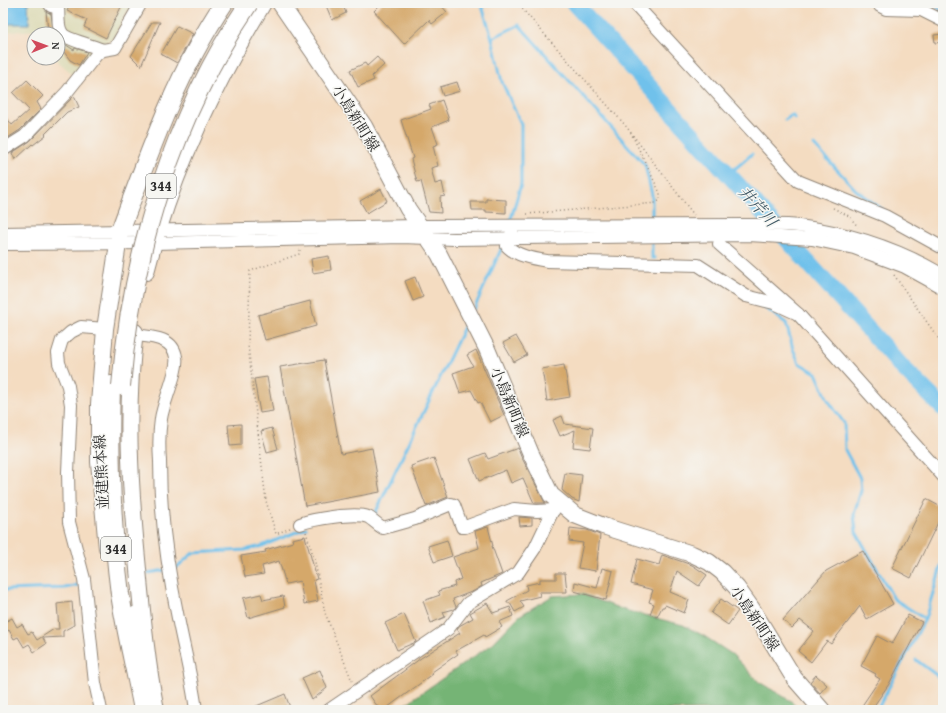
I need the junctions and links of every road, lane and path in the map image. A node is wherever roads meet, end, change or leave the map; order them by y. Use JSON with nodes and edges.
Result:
{"nodes":[{"id":1,"x":49,"y":3,"type":"edge"},
{"id":2,"x":141,"y":3,"type":"edge"},
{"id":3,"x":224,"y":3,"type":"edge"},
{"id":4,"x":238,"y":3,"type":"edge"},
{"id":5,"x":249,"y":3,"type":"edge"},
{"id":6,"x":262,"y":3,"type":"edge"},
{"id":7,"x":280,"y":3,"type":"edge"},
{"id":8,"x":517,"y":3,"type":"edge"},
{"id":9,"x":634,"y":3,"type":"edge"},
{"id":10,"x":879,"y":3,"type":"edge"},
{"id":11,"x":943,"y":21,"type":"edge"},
{"id":12,"x":103,"y":50,"type":"junction"},
{"id":13,"x":630,"y":132,"type":"junction"},
{"id":14,"x":3,"y":150,"type":"edge"},
{"id":15,"x":702,"y":225,"type":"junction"},
{"id":16,"x":514,"y":226,"type":"junction"},
{"id":17,"x":424,"y":232,"type":"junction"},
{"id":18,"x":3,"y":233,"type":"edge"},
{"id":19,"x":119,"y":237,"type":"junction"},
{"id":20,"x":155,"y":237,"type":"junction"},
{"id":21,"x":80,"y":238,"type":"junction"},
{"id":22,"x":510,"y":238,"type":"junction"},
{"id":23,"x":303,"y":241,"type":"junction"},
{"id":24,"x":3,"y":244,"type":"edge"},
{"id":25,"x":719,"y":244,"type":"dead end"},
{"id":26,"x":943,"y":248,"type":"edge"},
{"id":27,"x":943,"y":275,"type":"edge"},
{"id":28,"x":943,"y":288,"type":"edge"},
{"id":29,"x":798,"y":314,"type":"junction"},
{"id":30,"x":105,"y":329,"type":"junction"},
{"id":31,"x":135,"y":335,"type":"junction"},
{"id":32,"x":116,"y":386,"type":"junction"},
{"id":33,"x":943,"y":476,"type":"edge"},
{"id":34,"x":556,"y":506,"type":"junction"},
{"id":35,"x":300,"y":524,"type":"junction"},
{"id":36,"x":146,"y":659,"type":"junction"},
{"id":37,"x":356,"y":690,"type":"junction"},
{"id":38,"x":101,"y":710,"type":"edge"},
{"id":39,"x":142,"y":710,"type":"edge"},
{"id":40,"x":156,"y":710,"type":"edge"},
{"id":41,"x":196,"y":710,"type":"edge"},
{"id":42,"x":328,"y":710,"type":"edge"},
{"id":43,"x":822,"y":710,"type":"edge"}],
"edges":[{"from":1,"to":12,"type":"street"},
{"from":2,"to":12,"type":"street"},
{"from":3,"to":19,"type":"highway"},
{"from":4,"to":32,"type":"highway","number":"344"},
{"from":5,"to":32,"type":"highway","number":"344","bridge":true},
{"from":6,"to":20,"type":"highway"},
{"from":7,"to":17,"type":"main road","name":"小島新町線"},
{"from":8,"to":13,"type":"path"},
{"from":9,"to":26,"type":"street"},
{"from":10,"to":11,"type":"street"},
{"from":12,"to":14,"type":"street"},
{"from":13,"to":15,"type":"path"},
{"from":13,"to":16,"type":"path"},
{"from":15,"to":16,"type":"street"},
{"from":15,"to":27,"type":"street"},
{"from":16,"to":17,"type":"street"},
{"from":16,"to":22,"type":"street"},
{"from":17,"to":20,"type":"street"},
{"from":17,"to":22,"type":"street"},
{"from":17,"to":23,"type":"street"},
{"from":17,"to":34,"type":"main road","name":"小島新町線"},
{"from":18,"to":21,"type":"street"},
{"from":19,"to":20,"type":"street"},
{"from":19,"to":21,"type":"street"},
{"from":19,"to":30,"type":"main road","name":"並建熊本線"},
{"from":20,"to":23,"type":"street"},
{"from":20,"to":31,"type":"main road","name":"並建熊本線"},
{"from":21,"to":24,"type":"street"},
{"from":22,"to":28,"type":"street"},
{"from":22,"to":29,"type":"street"},
{"from":23,"to":35,"type":"path"},
{"from":25,"to":29,"type":"street"},
{"from":29,"to":33,"type":"street"},
{"from":30,"to":38,"type":"street"},
{"from":30,"to":39,"type":"main road","name":"並建熊本線"},
{"from":31,"to":36,"type":"main road","name":"並建熊本線"},
{"from":31,"to":41,"type":"street"},
{"from":32,"to":36,"type":"highway","number":"344"},
{"from":32,"to":39,"type":"highway","number":"344"},
{"from":34,"to":35,"type":"street"},
{"from":34,"to":37,"type":"street"},
{"from":34,"to":43,"type":"main road","name":"小島新町線"},
{"from":35,"to":37,"type":"path"},
{"from":36,"to":40,"type":"main road","name":"並建熊本線"},
{"from":37,"to":42,"type":"street"}]}
